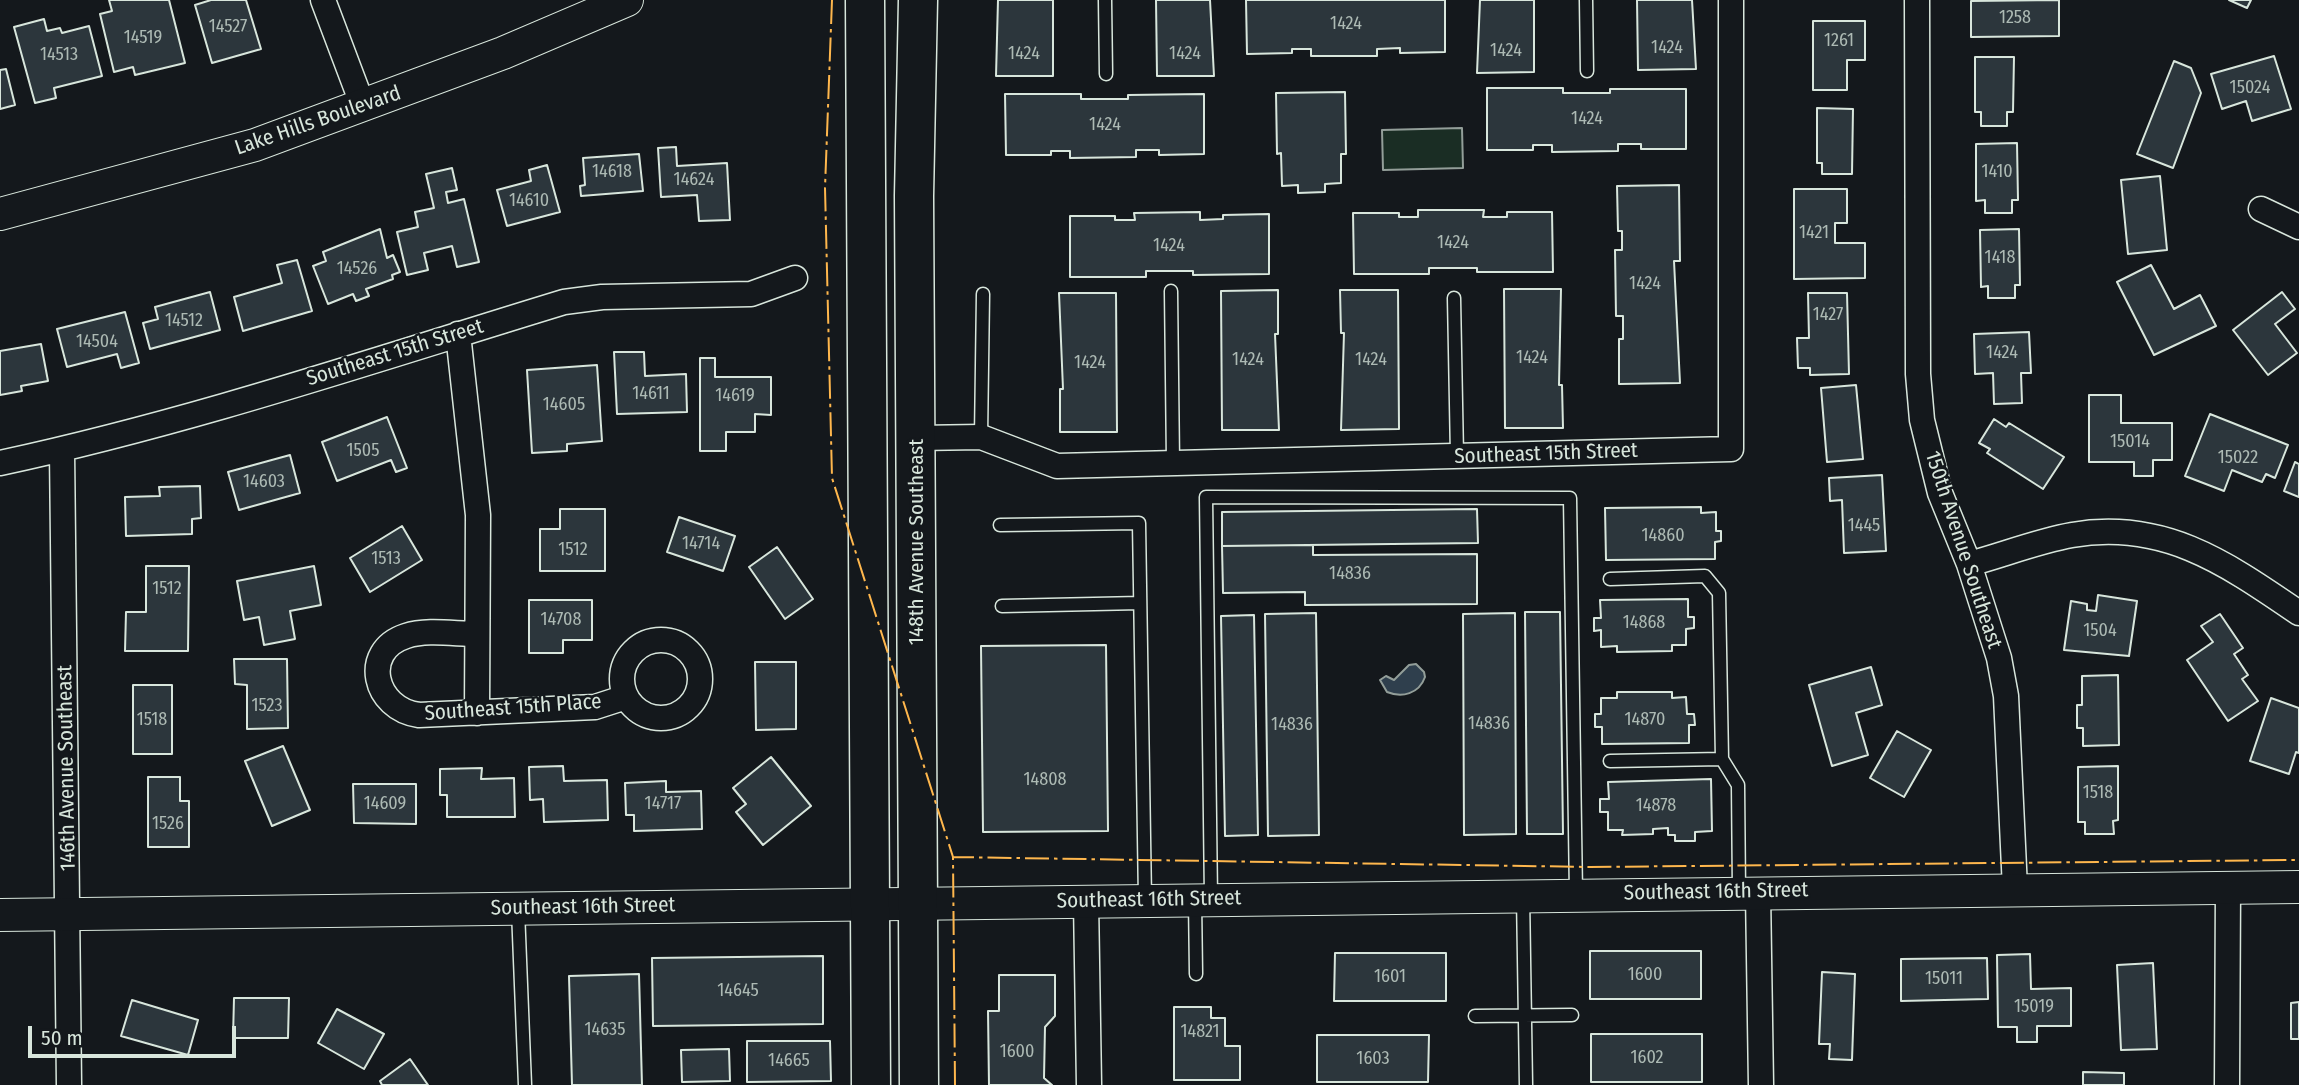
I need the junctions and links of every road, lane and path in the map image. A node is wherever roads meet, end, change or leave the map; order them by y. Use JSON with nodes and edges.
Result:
{"nodes":[{"id":1,"x":323,"y":0,"type":"edge"},
{"id":2,"x":628,"y":0,"type":"edge"},
{"id":3,"x":865,"y":0,"type":"edge"},
{"id":4,"x":893,"y":0,"type":"edge"},
{"id":5,"x":918,"y":0,"type":"edge"},
{"id":6,"x":1105,"y":0,"type":"edge"},
{"id":7,"x":1586,"y":0,"type":"edge"},
{"id":8,"x":1731,"y":0,"type":"edge"},
{"id":9,"x":1917,"y":0,"type":"edge"},
{"id":10,"x":1587,"y":71,"type":"dead end"},
{"id":11,"x":1106,"y":74,"type":"dead end"},
{"id":12,"x":363,"y":106,"type":"junction"},
{"id":13,"x":914,"y":196,"type":"junction"},
{"id":14,"x":2261,"y":209,"type":"dead end"},
{"id":15,"x":0,"y":214,"type":"edge"},
{"id":16,"x":2299,"y":227,"type":"edge"},
{"id":17,"x":795,"y":278,"type":"dead end"},
{"id":18,"x":1171,"y":291,"type":"dead end"},
{"id":19,"x":983,"y":294,"type":"dead end"},
{"id":20,"x":1454,"y":298,"type":"dead end"},
{"id":21,"x":458,"y":334,"type":"junction"},
{"id":22,"x":981,"y":437,"type":"junction"},
{"id":23,"x":917,"y":438,"type":"junction"},
{"id":24,"x":62,"y":450,"type":"junction"},
{"id":25,"x":1457,"y":456,"type":"junction"},
{"id":26,"x":0,"y":463,"type":"edge"},
{"id":27,"x":1173,"y":463,"type":"junction"},
{"id":28,"x":1000,"y":525,"type":"dead end"},
{"id":29,"x":1969,"y":564,"type":"junction"},
{"id":30,"x":1610,"y":579,"type":"dead end"},
{"id":31,"x":1140,"y":603,"type":"junction"},
{"id":32,"x":1002,"y":606,"type":"dead end"},
{"id":33,"x":2299,"y":612,"type":"edge"},
{"id":34,"x":477,"y":634,"type":"junction"},
{"id":35,"x":626,"y":696,"type":"dead end"},
{"id":36,"x":477,"y":713,"type":"junction"},
{"id":37,"x":1722,"y":759,"type":"junction"},
{"id":38,"x":1610,"y":761,"type":"dead end"},
{"id":39,"x":2228,"y":887,"type":"junction"},
{"id":40,"x":2299,"y":887,"type":"edge"},
{"id":41,"x":2015,"y":889,"type":"junction"},
{"id":42,"x":1749,"y":892,"type":"junction"},
{"id":43,"x":1576,"y":894,"type":"junction"},
{"id":44,"x":1523,"y":895,"type":"junction"},
{"id":45,"x":1145,"y":900,"type":"junction"},
{"id":46,"x":1203,"y":900,"type":"junction"},
{"id":47,"x":1086,"y":901,"type":"junction"},
{"id":48,"x":870,"y":902,"type":"junction"},
{"id":49,"x":919,"y":902,"type":"junction"},
{"id":50,"x":518,"y":908,"type":"junction"},
{"id":51,"x":68,"y":914,"type":"junction"},
{"id":52,"x":0,"y":915,"type":"edge"},
{"id":53,"x":1196,"y":974,"type":"dead end"},
{"id":54,"x":1526,"y":1015,"type":"junction"},
{"id":55,"x":1572,"y":1015,"type":"dead end"},
{"id":56,"x":1475,"y":1016,"type":"dead end"},
{"id":57,"x":69,"y":1085,"type":"edge"},
{"id":58,"x":525,"y":1085,"type":"edge"},
{"id":59,"x":871,"y":1085,"type":"edge"},
{"id":60,"x":919,"y":1085,"type":"edge"},
{"id":61,"x":1088,"y":1085,"type":"edge"},
{"id":62,"x":1526,"y":1085,"type":"edge"},
{"id":63,"x":1760,"y":1085,"type":"edge"},
{"id":64,"x":2227,"y":1085,"type":"edge"}],
"edges":[{"from":1,"to":12,"type":"street"},
{"from":2,"to":12,"type":"street","name":"Lake Hills Boulevard"},
{"from":3,"to":48,"type":"main road"},
{"from":4,"to":13,"type":"main road"},
{"from":5,"to":13,"type":"main road","name":"148th Avenue Southeast"},
{"from":6,"to":11,"type":"lane"},
{"from":7,"to":10,"type":"lane"},
{"from":8,"to":25,"type":"street","name":"Southeast 15th Street"},
{"from":9,"to":29,"type":"street","name":"150th Avenue Southeast"},
{"from":12,"to":15,"type":"street","name":"Lake Hills Boulevard"},
{"from":13,"to":23,"type":"main road","name":"148th Avenue Southeast"},
{"from":14,"to":16,"type":"street"},
{"from":17,"to":21,"type":"street","name":"Southeast 15th Street"},
{"from":18,"to":27,"type":"lane"},
{"from":19,"to":22,"type":"lane"},
{"from":20,"to":25,"type":"lane"},
{"from":21,"to":24,"type":"street","name":"Southeast 15th Street"},
{"from":21,"to":34,"type":"street"},
{"from":22,"to":23,"type":"street","name":"Southeast 15th Street"},
{"from":22,"to":27,"type":"street","name":"Southeast 15th Street"},
{"from":23,"to":49,"type":"main road","name":"148th Avenue Southeast"},
{"from":24,"to":26,"type":"street","name":"Southeast 15th Street"},
{"from":24,"to":51,"type":"street","name":"146th Avenue Southeast"},
{"from":25,"to":27,"type":"street","name":"Southeast 15th Street"},
{"from":28,"to":31,"type":"lane"},
{"from":29,"to":33,"type":"street"},
{"from":29,"to":41,"type":"street","name":"150th Avenue Southeast"},
{"from":30,"to":37,"type":"lane"},
{"from":31,"to":32,"type":"lane"},
{"from":31,"to":45,"type":"lane"},
{"from":34,"to":36,"type":"street"},
{"from":34,"to":36,"type":"street","name":"Southeast 15th Place"},
{"from":35,"to":36,"type":"street","name":"Southeast 15th Place"},
{"from":37,"to":38,"type":"lane"},
{"from":37,"to":42,"type":"lane"},
{"from":39,"to":40,"type":"street","name":"Southeast 16th Street"},
{"from":39,"to":41,"type":"street","name":"Southeast 16th Street"},
{"from":39,"to":64,"type":"street"},
{"from":41,"to":42,"type":"street","name":"Southeast 16th Street"},
{"from":42,"to":43,"type":"street","name":"Southeast 16th Street"},
{"from":42,"to":63,"type":"street"},
{"from":43,"to":44,"type":"street","name":"Southeast 16th Street"},
{"from":43,"to":46,"type":"lane"},
{"from":44,"to":46,"type":"street","name":"Southeast 16th Street"},
{"from":44,"to":54,"type":"lane"},
{"from":45,"to":46,"type":"street","name":"Southeast 16th Street"},
{"from":45,"to":47,"type":"street","name":"Southeast 16th Street"},
{"from":46,"to":53,"type":"lane"},
{"from":47,"to":49,"type":"street","name":"Southeast 16th Street"},
{"from":47,"to":61,"type":"street"},
{"from":48,"to":49,"type":"street","name":"Southeast 16th Street"},
{"from":48,"to":50,"type":"street","name":"Southeast 16th Street"},
{"from":48,"to":59,"type":"main road"},
{"from":49,"to":60,"type":"main road","name":"148th Avenue Southeast"},
{"from":50,"to":51,"type":"street","name":"Southeast 16th Street"},
{"from":50,"to":58,"type":"lane"},
{"from":51,"to":52,"type":"street","name":"Southeast 16th Street"},
{"from":51,"to":57,"type":"street","name":"146th Avenue Southeast"},
{"from":54,"to":55,"type":"lane"},
{"from":54,"to":56,"type":"lane"},
{"from":54,"to":62,"type":"lane"}]}
